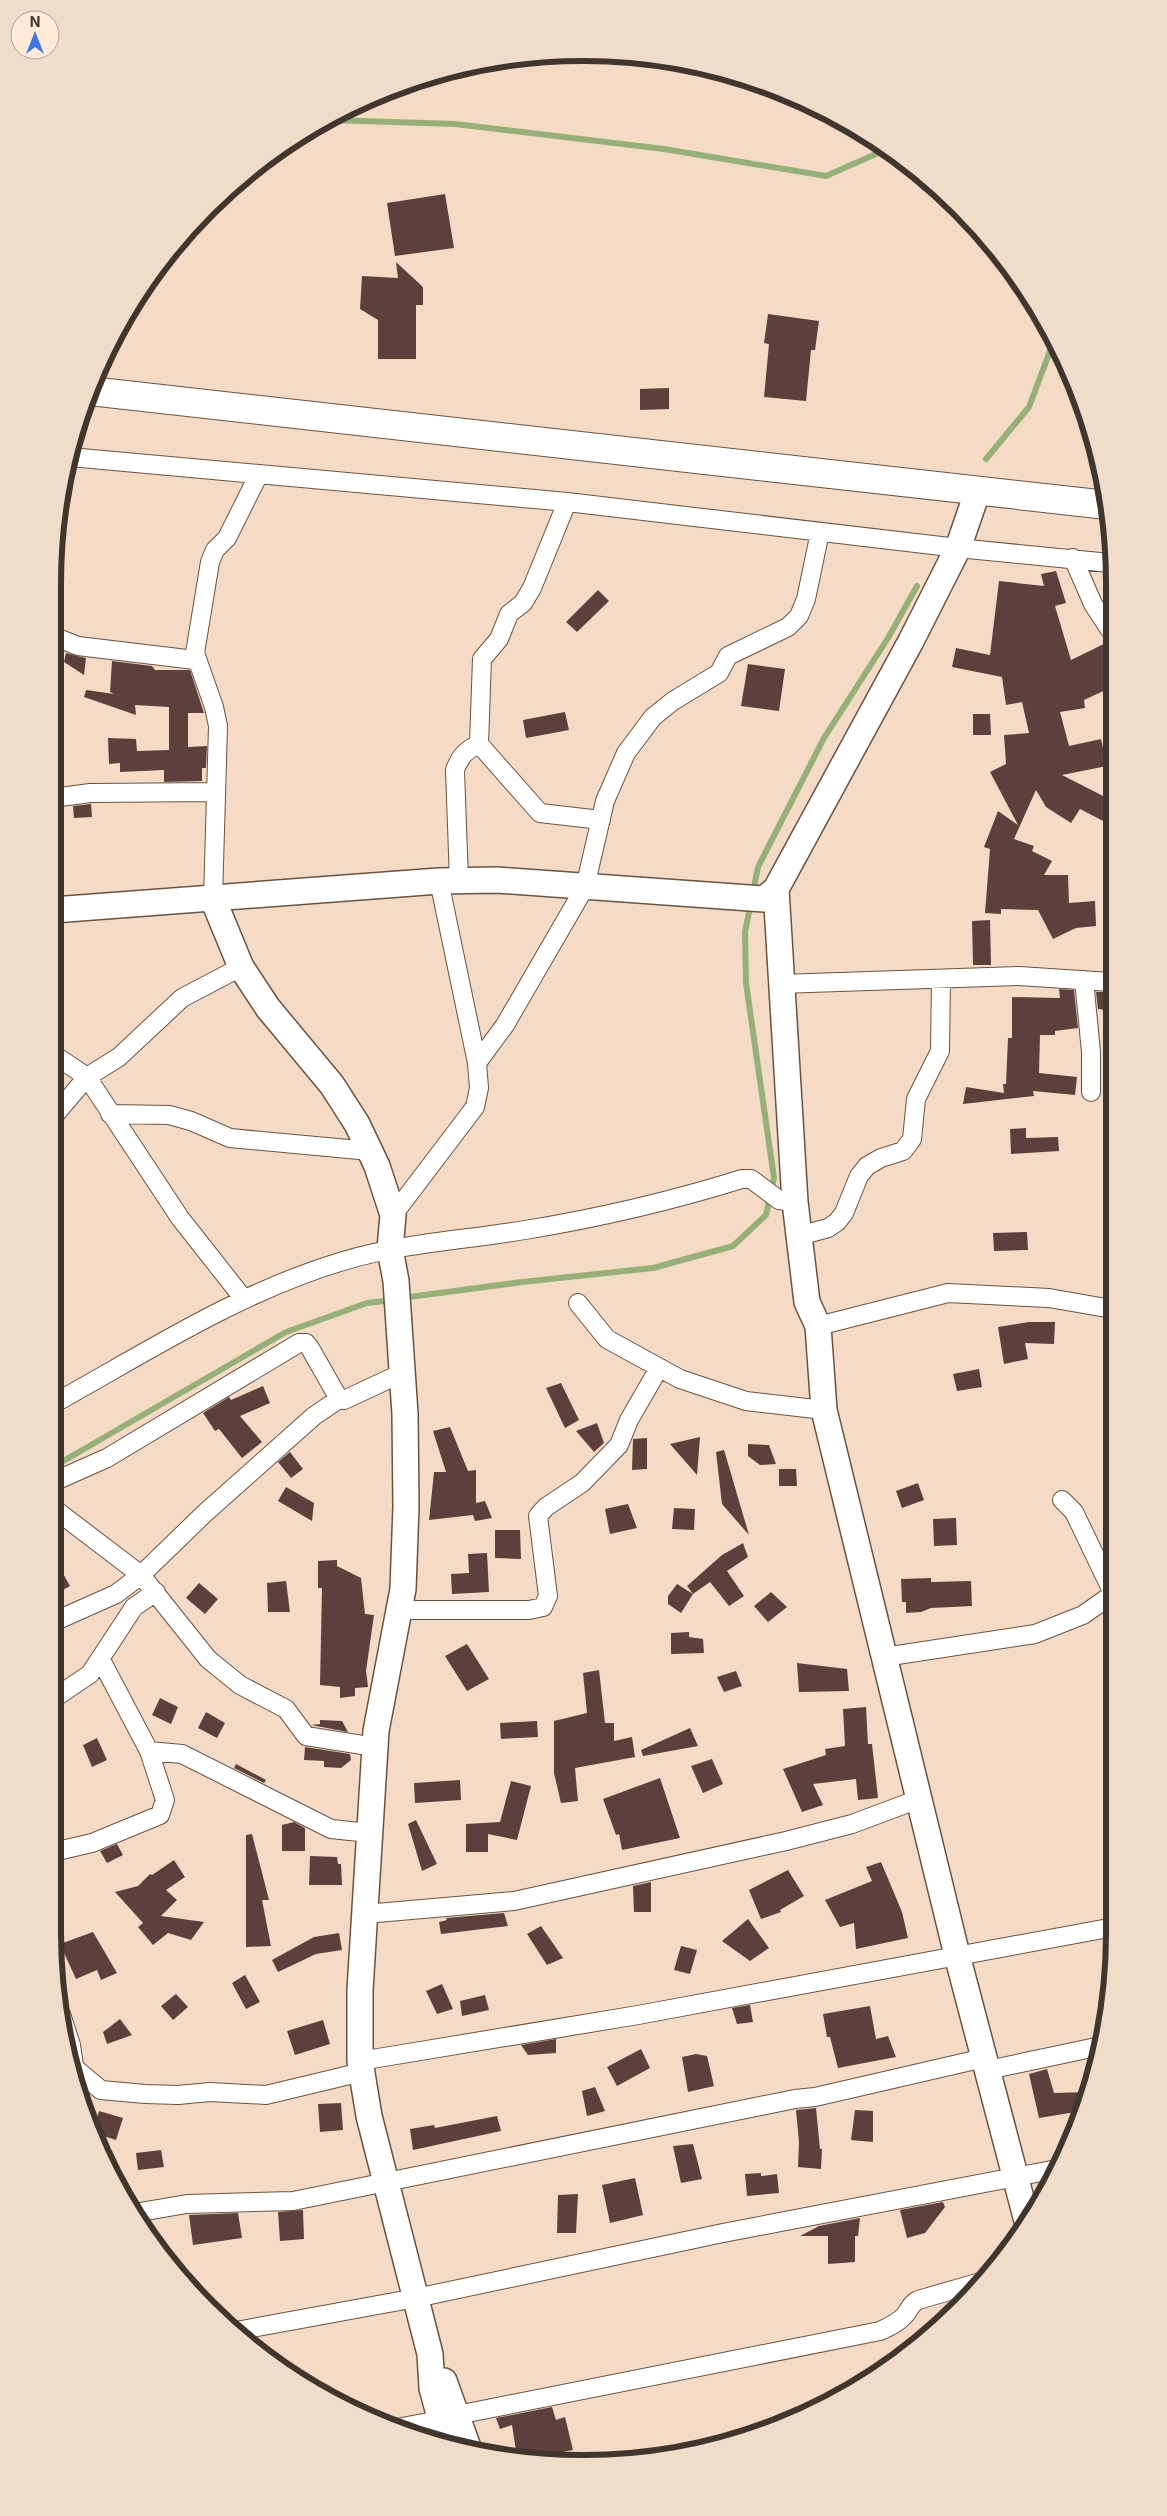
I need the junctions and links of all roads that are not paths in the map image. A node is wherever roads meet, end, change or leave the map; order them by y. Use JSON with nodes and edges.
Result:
{"nodes":[{"id":1,"x":98,"y":392,"type":"edge"},
{"id":2,"x":77,"y":458,"type":"edge"},
{"id":3,"x":259,"y":474,"type":"junction"},
{"id":4,"x":978,"y":490,"type":"junction"},
{"id":5,"x":567,"y":502,"type":"junction"},
{"id":6,"x":1099,"y":504,"type":"edge"},
{"id":7,"x":820,"y":532,"type":"junction"},
{"id":8,"x":958,"y":548,"type":"junction"},
{"id":9,"x":1073,"y":558,"type":"junction"},
{"id":10,"x":1105,"y":562,"type":"edge"},
{"id":11,"x":1106,"y":624,"type":"edge"},
{"id":12,"x":61,"y":639,"type":"edge"},
{"id":13,"x":195,"y":660,"type":"junction"},
{"id":14,"x":479,"y":744,"type":"junction"},
{"id":15,"x":216,"y":792,"type":"junction"},
{"id":16,"x":61,"y":797,"type":"edge"},
{"id":17,"x":601,"y":820,"type":"junction"},
{"id":18,"x":449,"y":881,"type":"junction"},
{"id":19,"x":585,"y":887,"type":"junction"},
{"id":20,"x":770,"y":894,"type":"junction"},
{"id":21,"x":213,"y":899,"type":"junction"},
{"id":22,"x":61,"y":909,"type":"edge"},
{"id":23,"x":240,"y":967,"type":"junction"},
{"id":24,"x":941,"y":980,"type":"junction"},
{"id":25,"x":1084,"y":980,"type":"junction"},
{"id":26,"x":1106,"y":982,"type":"edge"},
{"id":27,"x":780,"y":984,"type":"junction"},
{"id":28,"x":61,"y":1060,"type":"edge"},
{"id":29,"x":477,"y":1063,"type":"junction"},
{"id":30,"x":87,"y":1077,"type":"junction"},
{"id":31,"x":1091,"y":1092,"type":"dead end"},
{"id":32,"x":61,"y":1107,"type":"edge"},
{"id":33,"x":110,"y":1114,"type":"junction"},
{"id":34,"x":370,"y":1151,"type":"junction"},
{"id":35,"x":787,"y":1201,"type":"junction"},
{"id":36,"x":393,"y":1215,"type":"junction"},
{"id":37,"x":799,"y":1236,"type":"junction"},
{"id":38,"x":390,"y":1249,"type":"junction"},
{"id":39,"x":243,"y":1298,"type":"junction"},
{"id":40,"x":578,"y":1303,"type":"dead end"},
{"id":41,"x":1106,"y":1308,"type":"edge"},
{"id":42,"x":818,"y":1326,"type":"junction"},
{"id":43,"x":659,"y":1368,"type":"junction"},
{"id":44,"x":402,"y":1373,"type":"junction"},
{"id":45,"x":61,"y":1399,"type":"edge"},
{"id":46,"x":339,"y":1399,"type":"junction"},
{"id":47,"x":824,"y":1410,"type":"junction"},
{"id":48,"x":61,"y":1478,"type":"edge"},
{"id":49,"x":1062,"y":1500,"type":"dead end"},
{"id":50,"x":61,"y":1515,"type":"edge"},
{"id":51,"x":141,"y":1576,"type":"junction"},
{"id":52,"x":1106,"y":1579,"type":"edge"},
{"id":53,"x":156,"y":1592,"type":"junction"},
{"id":54,"x":1106,"y":1599,"type":"edge"},
{"id":55,"x":400,"y":1610,"type":"junction"},
{"id":56,"x":61,"y":1618,"type":"edge"},
{"id":57,"x":884,"y":1657,"type":"junction"},
{"id":58,"x":101,"y":1660,"type":"junction"},
{"id":59,"x":61,"y":1693,"type":"edge"},
{"id":60,"x":375,"y":1747,"type":"junction"},
{"id":61,"x":149,"y":1751,"type":"junction"},
{"id":62,"x":919,"y":1799,"type":"junction"},
{"id":63,"x":369,"y":1833,"type":"junction"},
{"id":64,"x":61,"y":1850,"type":"edge"},
{"id":65,"x":365,"y":1914,"type":"junction"},
{"id":66,"x":1106,"y":1928,"type":"edge"},
{"id":67,"x":957,"y":1955,"type":"junction"},
{"id":68,"x":1093,"y":2047,"type":"edge"},
{"id":69,"x":986,"y":2064,"type":"junction"},
{"id":70,"x":361,"y":2066,"type":"junction"},
{"id":71,"x":81,"y":2073,"type":"edge"},
{"id":72,"x":1048,"y":2171,"type":"edge"},
{"id":73,"x":1015,"y":2176,"type":"junction"},
{"id":74,"x":386,"y":2183,"type":"junction"},
{"id":75,"x":142,"y":2212,"type":"edge"},
{"id":76,"x":1025,"y":2212,"type":"edge"},
{"id":77,"x":968,"y":2286,"type":"edge"},
{"id":78,"x":416,"y":2298,"type":"junction"},
{"id":79,"x":244,"y":2329,"type":"edge"},
{"id":80,"x":448,"y":2418,"type":"junction"},
{"id":81,"x":411,"y":2425,"type":"edge"},
{"id":82,"x":447,"y":2437,"type":"edge"},
{"id":83,"x":463,"y":2440,"type":"edge"}],
"edges":[{"from":1,"to":4,"type":"highway"},
{"from":2,"to":3,"type":"street"},
{"from":3,"to":5,"type":"street"},
{"from":3,"to":13,"type":"street"},
{"from":4,"to":6,"type":"highway"},
{"from":4,"to":8,"type":"street"},
{"from":5,"to":7,"type":"street"},
{"from":5,"to":14,"type":"street"},
{"from":7,"to":8,"type":"street"},
{"from":7,"to":17,"type":"street"},
{"from":8,"to":9,"type":"street"},
{"from":8,"to":20,"type":"street"},
{"from":9,"to":10,"type":"street"},
{"from":9,"to":11,"type":"street"},
{"from":12,"to":13,"type":"street"},
{"from":13,"to":15,"type":"street"},
{"from":14,"to":17,"type":"street"},
{"from":14,"to":18,"type":"street"},
{"from":15,"to":16,"type":"street"},
{"from":15,"to":21,"type":"street"},
{"from":17,"to":19,"type":"street"},
{"from":18,"to":19,"type":"street"},
{"from":18,"to":21,"type":"street"},
{"from":18,"to":29,"type":"street"},
{"from":19,"to":20,"type":"street"},
{"from":19,"to":29,"type":"street"},
{"from":20,"to":27,"type":"street"},
{"from":21,"to":22,"type":"street"},
{"from":21,"to":23,"type":"street"},
{"from":23,"to":30,"type":"street"},
{"from":23,"to":34,"type":"street"},
{"from":24,"to":25,"type":"street"},
{"from":24,"to":27,"type":"street"},
{"from":24,"to":37,"type":"street"},
{"from":25,"to":26,"type":"street"},
{"from":25,"to":31,"type":"street"},
{"from":27,"to":35,"type":"street"},
{"from":28,"to":30,"type":"street"},
{"from":29,"to":36,"type":"street"},
{"from":30,"to":32,"type":"street"},
{"from":30,"to":33,"type":"street"},
{"from":33,"to":34,"type":"street"},
{"from":33,"to":39,"type":"street"},
{"from":34,"to":36,"type":"street"},
{"from":35,"to":37,"type":"street"},
{"from":35,"to":38,"type":"street"},
{"from":36,"to":38,"type":"street"},
{"from":37,"to":42,"type":"street"},
{"from":38,"to":39,"type":"street"},
{"from":38,"to":44,"type":"street"},
{"from":39,"to":45,"type":"street"},
{"from":40,"to":43,"type":"street"},
{"from":41,"to":42,"type":"street"},
{"from":42,"to":47,"type":"street"},
{"from":43,"to":47,"type":"street"},
{"from":43,"to":55,"type":"street"},
{"from":44,"to":46,"type":"street"},
{"from":44,"to":55,"type":"street"},
{"from":46,"to":48,"type":"street"},
{"from":46,"to":51,"type":"street"},
{"from":47,"to":57,"type":"street"},
{"from":49,"to":52,"type":"street"},
{"from":50,"to":51,"type":"street"},
{"from":51,"to":53,"type":"street"},
{"from":51,"to":56,"type":"street"},
{"from":53,"to":58,"type":"street"},
{"from":53,"to":60,"type":"street"},
{"from":54,"to":57,"type":"street"},
{"from":55,"to":60,"type":"street"},
{"from":57,"to":62,"type":"street"},
{"from":58,"to":59,"type":"street"},
{"from":58,"to":61,"type":"street"},
{"from":60,"to":63,"type":"street"},
{"from":61,"to":63,"type":"street"},
{"from":61,"to":64,"type":"street"},
{"from":62,"to":65,"type":"street"},
{"from":62,"to":67,"type":"street"},
{"from":63,"to":65,"type":"street"},
{"from":65,"to":70,"type":"street"},
{"from":66,"to":67,"type":"street"},
{"from":67,"to":69,"type":"street"},
{"from":67,"to":70,"type":"street"},
{"from":68,"to":69,"type":"street"},
{"from":69,"to":73,"type":"street"},
{"from":69,"to":74,"type":"street"},
{"from":70,"to":71,"type":"street"},
{"from":70,"to":74,"type":"street"},
{"from":72,"to":73,"type":"street"},
{"from":73,"to":76,"type":"street"},
{"from":73,"to":78,"type":"street"},
{"from":74,"to":75,"type":"street"},
{"from":74,"to":78,"type":"street"},
{"from":77,"to":80,"type":"street"},
{"from":78,"to":79,"type":"street"},
{"from":78,"to":80,"type":"street"},
{"from":80,"to":81,"type":"street"},
{"from":80,"to":82,"type":"street"},
{"from":80,"to":83,"type":"street"}]}
